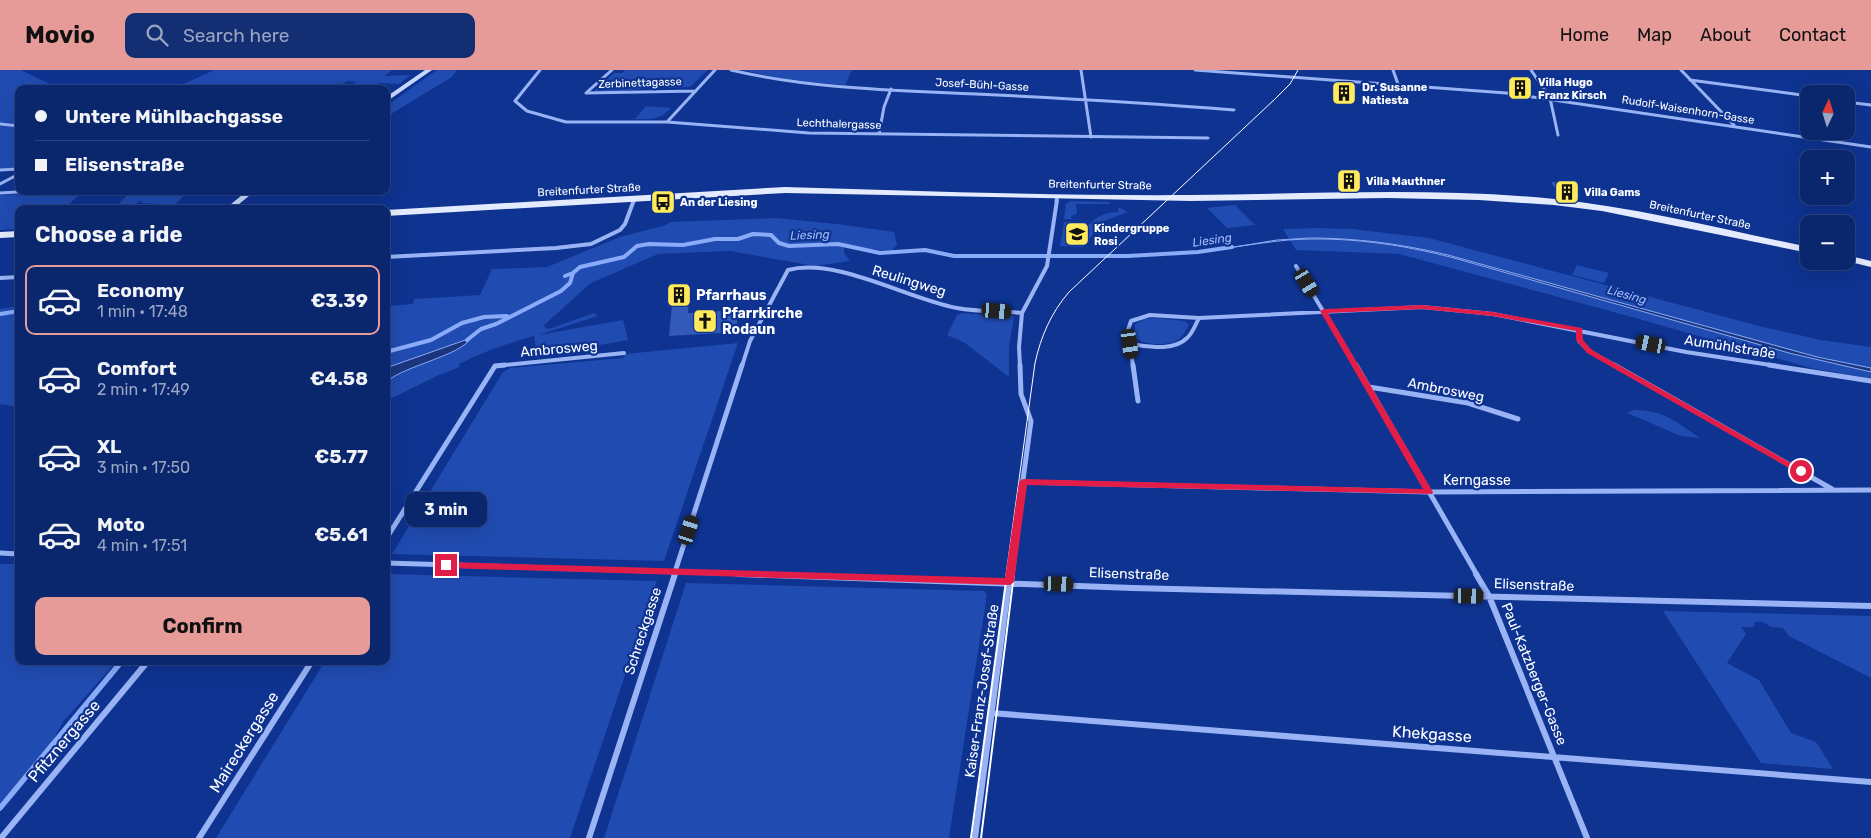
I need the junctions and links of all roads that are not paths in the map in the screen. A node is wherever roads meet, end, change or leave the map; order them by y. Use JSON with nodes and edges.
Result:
{"nodes":[{"id":1,"x":429,"y":70,"type":"edge"},
{"id":2,"x":540,"y":70,"type":"edge"},
{"id":3,"x":612,"y":70,"type":"edge"},
{"id":4,"x":715,"y":70,"type":"edge"},
{"id":5,"x":731,"y":70,"type":"edge"},
{"id":6,"x":1081,"y":70,"type":"edge"},
{"id":7,"x":1195,"y":70,"type":"edge"},
{"id":8,"x":1393,"y":70,"type":"edge"},
{"id":9,"x":1531,"y":70,"type":"edge"},
{"id":10,"x":1681,"y":70,"type":"edge"},
{"id":11,"x":1690,"y":80,"type":"junction"},
{"id":12,"x":1398,"y":84,"type":"junction"},
{"id":13,"x":891,"y":89,"type":"junction"},
{"id":14,"x":696,"y":91,"type":"junction"},
{"id":15,"x":1800,"y":95,"type":"edge"},
{"id":16,"x":390,"y":97,"type":"edge"},
{"id":17,"x":1085,"y":98,"type":"junction"},
{"id":18,"x":1550,"y":98,"type":"junction"},
{"id":19,"x":1855,"y":103,"type":"edge"},
{"id":20,"x":1871,"y":105,"type":"edge"},
{"id":21,"x":1234,"y":110,"type":"dead end"},
{"id":22,"x":667,"y":122,"type":"junction"},
{"id":23,"x":0,"y":124,"type":"edge"},
{"id":24,"x":1734,"y":125,"type":"junction"},
{"id":25,"x":15,"y":126,"type":"edge"},
{"id":26,"x":879,"y":134,"type":"junction"},
{"id":27,"x":1558,"y":135,"type":"dead end"},
{"id":28,"x":1091,"y":137,"type":"junction"},
{"id":29,"x":1208,"y":138,"type":"dead end"},
{"id":30,"x":1871,"y":147,"type":"edge"},
{"id":31,"x":15,"y":169,"type":"edge"},
{"id":32,"x":0,"y":170,"type":"edge"},
{"id":33,"x":15,"y":176,"type":"edge"},
{"id":34,"x":0,"y":184,"type":"edge"},
{"id":35,"x":15,"y":192,"type":"edge"},
{"id":36,"x":0,"y":193,"type":"edge"},
{"id":37,"x":247,"y":195,"type":"edge"},
{"id":38,"x":1057,"y":197,"type":"junction"},
{"id":39,"x":634,"y":200,"type":"junction"},
{"id":40,"x":233,"y":205,"type":"edge"},
{"id":41,"x":390,"y":213,"type":"edge"},
{"id":42,"x":15,"y":234,"type":"edge"},
{"id":43,"x":0,"y":235,"type":"edge"},
{"id":44,"x":1800,"y":248,"type":"edge"},
{"id":45,"x":390,"y":257,"type":"edge"},
{"id":46,"x":1855,"y":260,"type":"edge"},
{"id":47,"x":1871,"y":264,"type":"edge"},
{"id":48,"x":1296,"y":266,"type":"dead end"},
{"id":49,"x":791,"y":268,"type":"joint"},
{"id":50,"x":0,"y":278,"type":"edge"},
{"id":51,"x":15,"y":278,"type":"edge"},
{"id":52,"x":1324,"y":311,"type":"junction"},
{"id":53,"x":1022,"y":313,"type":"junction"},
{"id":54,"x":1199,"y":318,"type":"junction"},
{"id":55,"x":1580,"y":330,"type":"junction"},
{"id":56,"x":1130,"y":344,"type":"junction"},
{"id":57,"x":624,"y":353,"type":"dead end"},
{"id":58,"x":1871,"y":381,"type":"edge"},
{"id":59,"x":1369,"y":387,"type":"junction"},
{"id":60,"x":1138,"y":401,"type":"dead end"},
{"id":61,"x":1518,"y":419,"type":"dead end"},
{"id":62,"x":1023,"y":482,"type":"junction"},
{"id":63,"x":1833,"y":489,"type":"junction"},
{"id":64,"x":1871,"y":490,"type":"edge"},
{"id":65,"x":1429,"y":492,"type":"junction"},
{"id":66,"x":390,"y":533,"type":"edge"},
{"id":67,"x":0,"y":553,"type":"edge"},
{"id":68,"x":15,"y":554,"type":"edge"},
{"id":69,"x":390,"y":564,"type":"edge"},
{"id":70,"x":676,"y":572,"type":"junction"},
{"id":71,"x":1010,"y":582,"type":"junction"},
{"id":72,"x":1489,"y":596,"type":"junction"},
{"id":73,"x":1871,"y":606,"type":"edge"},
{"id":74,"x":145,"y":665,"type":"edge"},
{"id":75,"x":309,"y":665,"type":"edge"},
{"id":76,"x":992,"y":714,"type":"junction"},
{"id":77,"x":1555,"y":758,"type":"junction"},
{"id":78,"x":1871,"y":782,"type":"edge"},
{"id":79,"x":1,"y":838,"type":"edge"},
{"id":80,"x":199,"y":838,"type":"edge"},
{"id":81,"x":589,"y":838,"type":"edge"},
{"id":82,"x":975,"y":838,"type":"edge"},
{"id":83,"x":1588,"y":838,"type":"edge"}],
"edges":[{"from":1,"to":16,"type":"main road"},
{"from":2,"to":22,"type":"street","name":"Lechthalergasse"},
{"from":3,"to":14,"type":"street","name":"Zerbinettagasse"},
{"from":4,"to":14,"type":"street"},
{"from":5,"to":13,"type":"street","name":"Josef-Bühl-Gasse"},
{"from":6,"to":17,"type":"street"},
{"from":7,"to":12,"type":"street","name":"Rudolf-Waisenhorn-Gasse"},
{"from":8,"to":12,"type":"street"},
{"from":9,"to":18,"type":"street"},
{"from":10,"to":11,"type":"street"},
{"from":11,"to":15,"type":"street"},
{"from":11,"to":24,"type":"street"},
{"from":12,"to":18,"type":"street","name":"Rudolf-Waisenhorn-Gasse"},
{"from":13,"to":17,"type":"street","name":"Josef-Bühl-Gasse"},
{"from":13,"to":26,"type":"street"},
{"from":14,"to":22,"type":"street"},
{"from":17,"to":21,"type":"street","name":"Josef-Bühl-Gasse"},
{"from":17,"to":28,"type":"street"},
{"from":18,"to":24,"type":"street","name":"Rudolf-Waisenhorn-Gasse"},
{"from":18,"to":27,"type":"street"},
{"from":19,"to":20,"type":"street"},
{"from":22,"to":26,"type":"street","name":"Lechthalergasse"},
{"from":23,"to":25,"type":"street"},
{"from":24,"to":30,"type":"street","name":"Rudolf-Waisenhorn-Gasse"},
{"from":26,"to":28,"type":"street","name":"Lechthalergasse"},
{"from":28,"to":29,"type":"street","name":"Lechthalergasse"},
{"from":31,"to":32,"type":"street"},
{"from":33,"to":34,"type":"street"},
{"from":35,"to":36,"type":"street"},
{"from":37,"to":40,"type":"main road"},
{"from":38,"to":39,"type":"main road","name":"Breitenfurter Straße"},
{"from":38,"to":44,"type":"main road","name":"Breitenfurter Straße"},
{"from":38,"to":53,"type":"street","name":"Kaiser-Franz-Josef-Straße"},
{"from":39,"to":41,"type":"main road","name":"Breitenfurter Straße"},
{"from":39,"to":45,"type":"street"},
{"from":42,"to":43,"type":"main road"},
{"from":46,"to":47,"type":"main road"},
{"from":48,"to":52,"type":"street","name":"Paul-Katzberger-Gasse"},
{"from":49,"to":53,"type":"street","name":"Reulingweg"},
{"from":49,"to":70,"type":"street","name":"Schreckgasse"},
{"from":50,"to":51,"type":"street"},
{"from":52,"to":54,"type":"street","name":"Aumühlstraße"},
{"from":52,"to":55,"type":"street","name":"Aumühlstraße"},
{"from":52,"to":59,"type":"street","name":"Paul-Katzberger-Gasse"},
{"from":53,"to":62,"type":"street","name":"Kaiser-Franz-Josef-Straße"},
{"from":54,"to":56,"type":"street"},
{"from":54,"to":56,"type":"street","name":"Aumühlstraße"},
{"from":55,"to":58,"type":"street","name":"Aumühlstraße"},
{"from":55,"to":63,"type":"street"},
{"from":56,"to":60,"type":"street","name":"Aumühlstraße"},
{"from":57,"to":66,"type":"street","name":"Ambrosweg"},
{"from":59,"to":61,"type":"street","name":"Ambrosweg"},
{"from":59,"to":65,"type":"street","name":"Paul-Katzberger-Gasse"},
{"from":62,"to":65,"type":"street","name":"Kerngasse"},
{"from":62,"to":71,"type":"street","name":"Kaiser-Franz-Josef-Straße"},
{"from":63,"to":64,"type":"street","name":"Kerngasse"},
{"from":63,"to":65,"type":"street","name":"Kerngasse"},
{"from":65,"to":72,"type":"street","name":"Paul-Katzberger-Gasse"},
{"from":67,"to":68,"type":"street"},
{"from":69,"to":70,"type":"street","name":"Elisenstraße"},
{"from":70,"to":71,"type":"street","name":"Elisenstraße"},
{"from":70,"to":81,"type":"street","name":"Schreckgasse"},
{"from":71,"to":72,"type":"street","name":"Elisenstraße"},
{"from":71,"to":76,"type":"street","name":"Kaiser-Franz-Josef-Straße"},
{"from":72,"to":73,"type":"street","name":"Elisenstraße"},
{"from":72,"to":77,"type":"street","name":"Paul-Katzberger-Gasse"},
{"from":74,"to":79,"type":"street","name":"Pfitznergasse"},
{"from":75,"to":80,"type":"street","name":"Maireckergasse"},
{"from":76,"to":77,"type":"street","name":"Khekgasse"},
{"from":76,"to":82,"type":"street","name":"Kaiser-Franz-Josef-Straße"},
{"from":77,"to":78,"type":"street","name":"Khekgasse"},
{"from":77,"to":83,"type":"street","name":"Paul-Katzberger-Gasse"}]}
